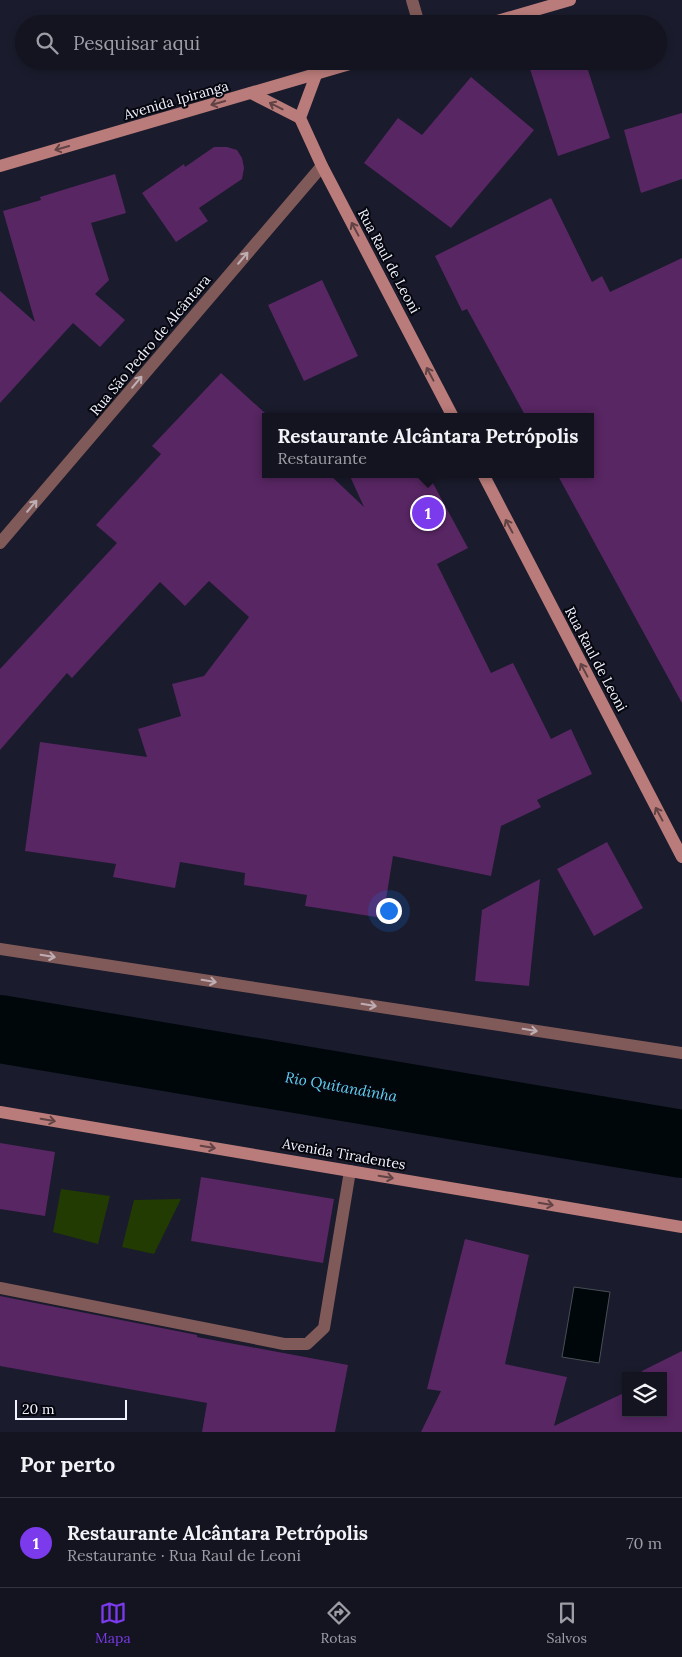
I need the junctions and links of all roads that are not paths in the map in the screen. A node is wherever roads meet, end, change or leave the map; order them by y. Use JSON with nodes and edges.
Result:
{"nodes":[{"id":1,"x":412,"y":0,"type":"edge"},
{"id":2,"x":570,"y":0,"type":"edge"},
{"id":3,"x":416,"y":15,"type":"edge"},
{"id":4,"x":518,"y":15,"type":"edge"},
{"id":5,"x":332,"y":70,"type":"edge"},
{"id":6,"x":316,"y":75,"type":"junction"},
{"id":7,"x":251,"y":93,"type":"junction"},
{"id":8,"x":300,"y":118,"type":"junction"},
{"id":9,"x":0,"y":166,"type":"edge"},
{"id":10,"x":322,"y":166,"type":"junction"},
{"id":11,"x":451,"y":413,"type":"edge"},
{"id":12,"x":484,"y":478,"type":"edge"},
{"id":13,"x":0,"y":543,"type":"edge"},
{"id":14,"x":682,"y":857,"type":"edge"},
{"id":15,"x":0,"y":949,"type":"edge"},
{"id":16,"x":682,"y":1053,"type":"edge"},
{"id":17,"x":0,"y":1112,"type":"edge"},
{"id":18,"x":350,"y":1170,"type":"junction"},
{"id":19,"x":682,"y":1227,"type":"edge"},
{"id":20,"x":0,"y":1288,"type":"edge"}],
"edges":[{"from":1,"to":3,"type":"street"},
{"from":2,"to":4,"type":"main road"},
{"from":5,"to":6,"type":"main road","name":"Avenida Ipiranga"},
{"from":6,"to":7,"type":"main road","name":"Avenida Ipiranga"},
{"from":6,"to":8,"type":"main road"},
{"from":8,"to":7,"type":"main road","one_way":true},
{"from":7,"to":9,"type":"main road","name":"Avenida Ipiranga","one_way":true},
{"from":8,"to":10,"type":"main road","name":"Rua Raul de Leoni"},
{"from":11,"to":10,"type":"main road","name":"Rua Raul de Leoni","one_way":true},
{"from":13,"to":10,"type":"street","name":"Rua São Pedro de Alcântara","one_way":true},
{"from":14,"to":12,"type":"main road","name":"Rua Raul de Leoni","one_way":true},
{"from":15,"to":16,"type":"street","one_way":true},
{"from":17,"to":18,"type":"main road","name":"Avenida Tiradentes","one_way":true},
{"from":18,"to":19,"type":"main road","name":"Avenida Tiradentes","one_way":true},
{"from":18,"to":20,"type":"street"}]}
